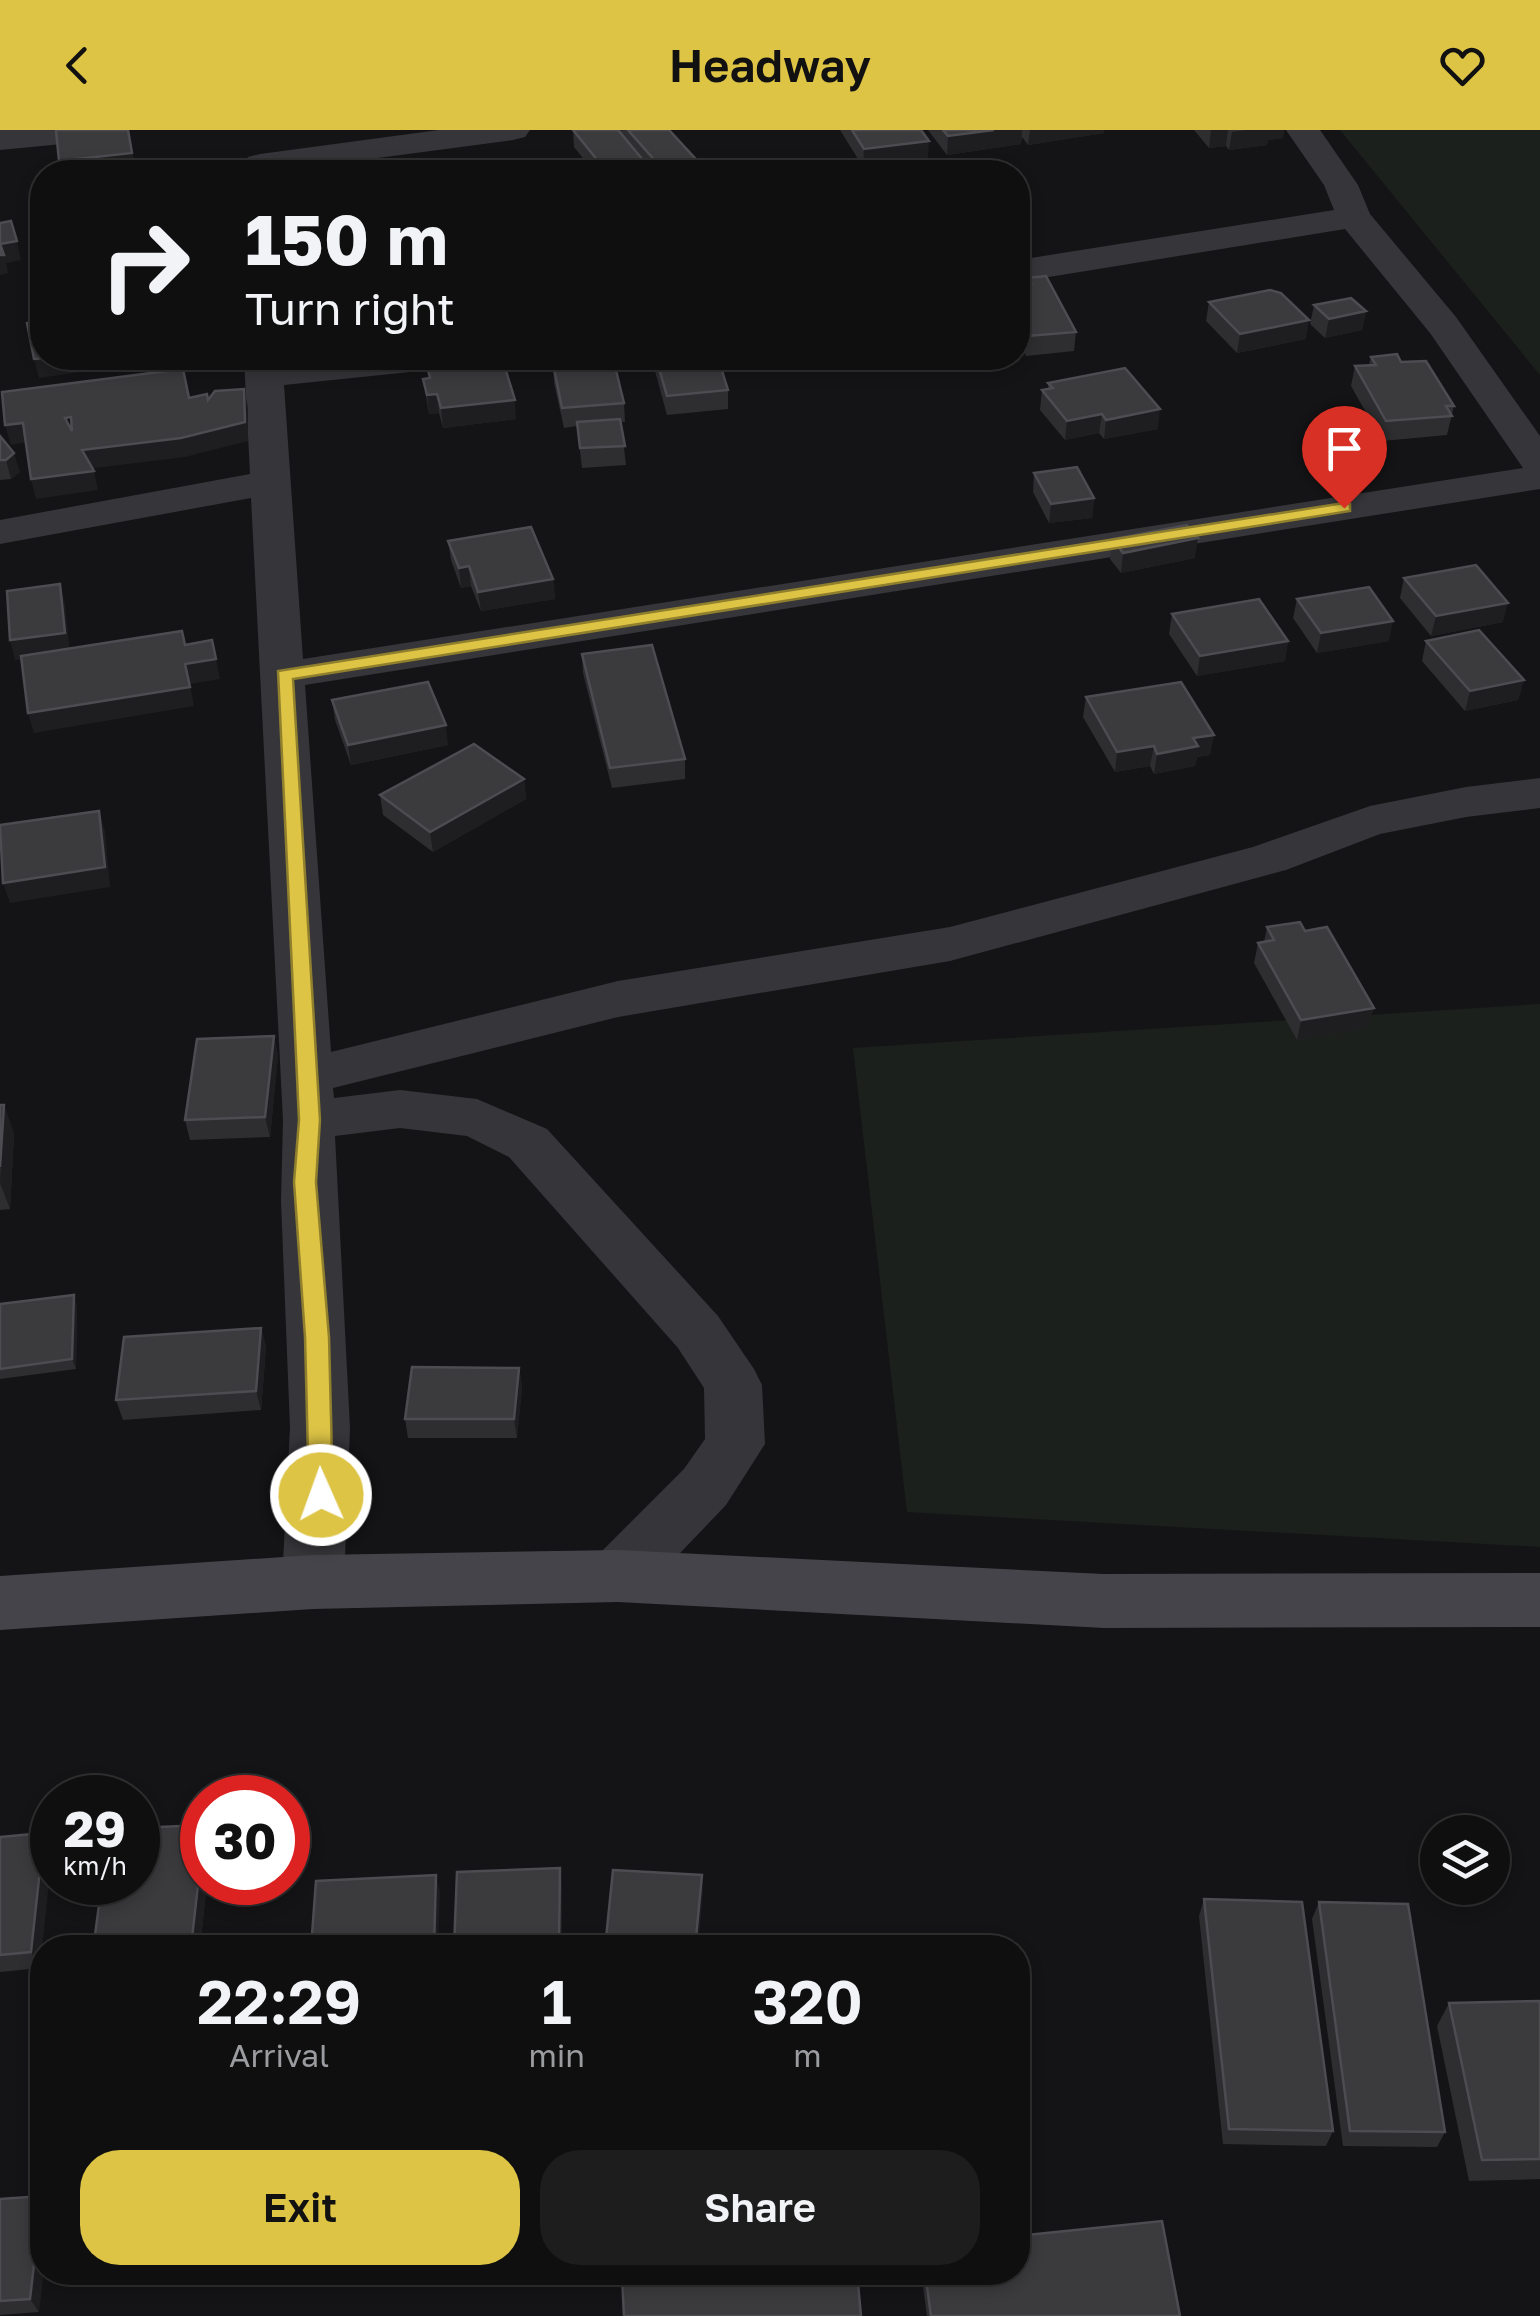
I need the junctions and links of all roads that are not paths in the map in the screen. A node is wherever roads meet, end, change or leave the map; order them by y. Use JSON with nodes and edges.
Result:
{"nodes":[{"id":1,"x":104,"y":130,"type":"edge"},
{"id":2,"x":513,"y":130,"type":"edge"},
{"id":3,"x":1304,"y":130,"type":"edge"},
{"id":4,"x":0,"y":140,"type":"edge"},
{"id":5,"x":259,"y":155,"type":"edge"},
{"id":6,"x":1354,"y":217,"type":"junction"},
{"id":7,"x":1030,"y":268,"type":"edge"},
{"id":8,"x":264,"y":370,"type":"edge"},
{"id":9,"x":1540,"y":464,"type":"edge"},
{"id":10,"x":1540,"y":477,"type":"edge"},
{"id":11,"x":272,"y":482,"type":"junction"},
{"id":12,"x":0,"y":532,"type":"edge"},
{"id":13,"x":284,"y":675,"type":"junction"},
{"id":14,"x":1540,"y":793,"type":"edge"},
{"id":15,"x":308,"y":1098,"type":"junction"},
{"id":16,"x":618,"y":1576,"type":"junction"},
{"id":17,"x":313,"y":1582,"type":"junction"},
{"id":18,"x":1540,"y":1600,"type":"edge"},
{"id":19,"x":0,"y":1603,"type":"edge"}],
"edges":[{"from":1,"to":4,"type":"street"},
{"from":2,"to":5,"type":"street"},
{"from":3,"to":6,"type":"street"},
{"from":6,"to":7,"type":"street"},
{"from":6,"to":9,"type":"street"},
{"from":8,"to":11,"type":"street"},
{"from":10,"to":13,"type":"street"},
{"from":11,"to":12,"type":"street"},
{"from":11,"to":13,"type":"street"},
{"from":13,"to":15,"type":"street"},
{"from":14,"to":15,"type":"street"},
{"from":15,"to":16,"type":"street"},
{"from":15,"to":17,"type":"street"},
{"from":16,"to":17,"type":"main road"},
{"from":16,"to":18,"type":"main road"},
{"from":17,"to":19,"type":"main road"}]}
